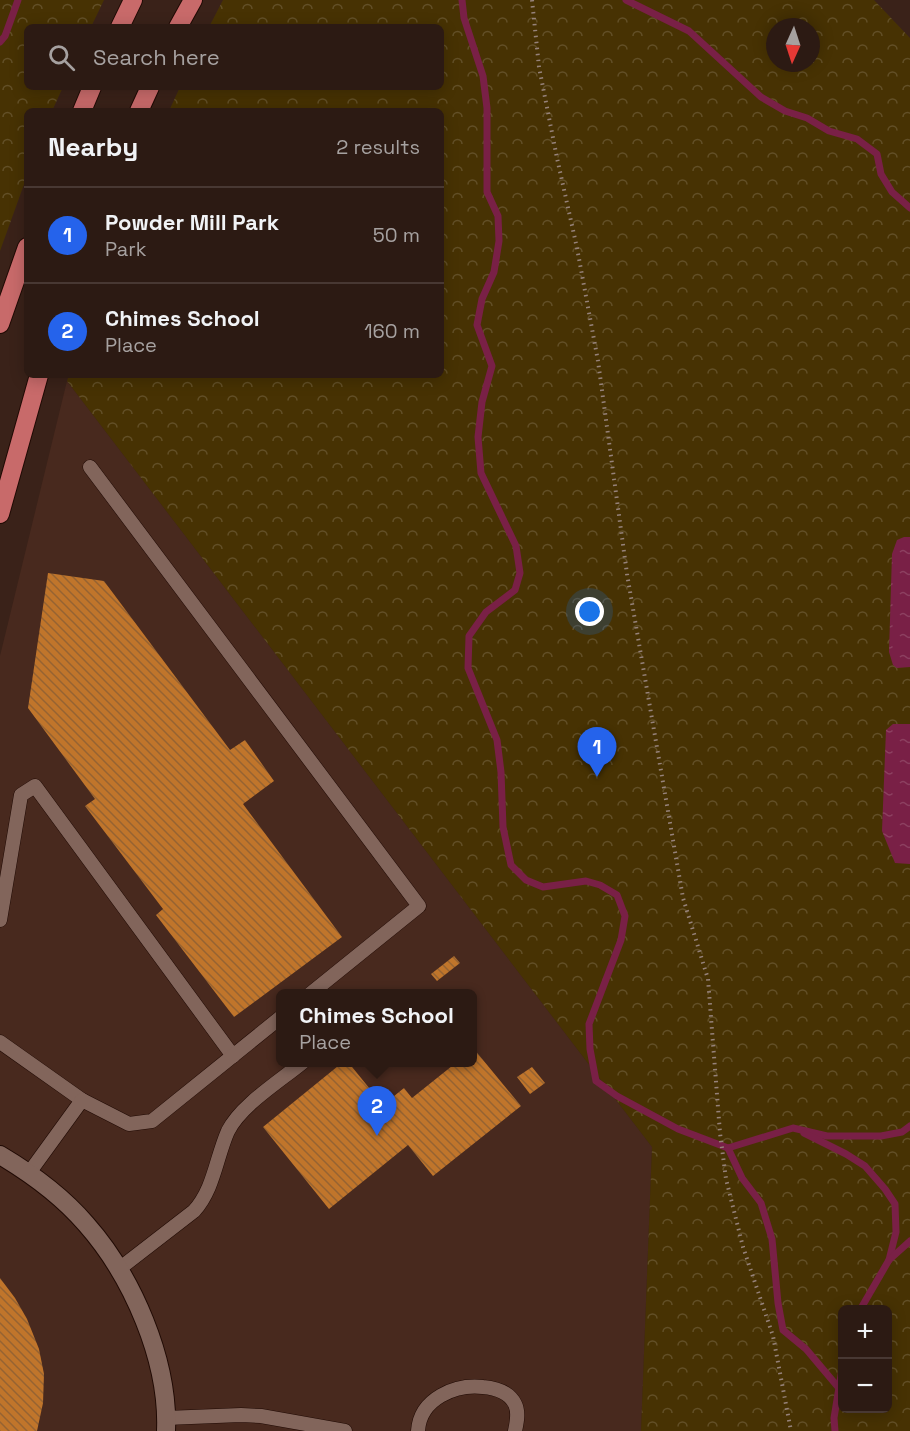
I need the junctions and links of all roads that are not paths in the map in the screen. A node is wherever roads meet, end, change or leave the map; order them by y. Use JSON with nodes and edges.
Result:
{"nodes":[{"id":1,"x":133,"y":0,"type":"edge"},
{"id":2,"x":192,"y":0,"type":"edge"},
{"id":3,"x":121,"y":24,"type":"edge"},
{"id":4,"x":180,"y":24,"type":"edge"},
{"id":5,"x":91,"y":90,"type":"edge"},
{"id":6,"x":149,"y":90,"type":"edge"},
{"id":7,"x":83,"y":108,"type":"edge"},
{"id":8,"x":140,"y":108,"type":"edge"},
{"id":9,"x":24,"y":256,"type":"edge"},
{"id":10,"x":0,"y":324,"type":"edge"},
{"id":11,"x":38,"y":378,"type":"edge"},
{"id":12,"x":90,"y":467,"type":"dead end"},
{"id":13,"x":0,"y":514,"type":"edge"},
{"id":14,"x":0,"y":920,"type":"edge"},
{"id":15,"x":315,"y":989,"type":"edge"},
{"id":16,"x":276,"y":1021,"type":"edge"},
{"id":17,"x":0,"y":1042,"type":"edge"},
{"id":18,"x":233,"y":1056,"type":"junction"},
{"id":19,"x":297,"y":1067,"type":"edge"},
{"id":20,"x":82,"y":1100,"type":"junction"},
{"id":21,"x":0,"y":1155,"type":"edge"},
{"id":22,"x":29,"y":1173,"type":"junction"},
{"id":23,"x":119,"y":1269,"type":"junction"},
{"id":24,"x":166,"y":1425,"type":"edge"},
{"id":25,"x":341,"y":1430,"type":"edge"},
{"id":26,"x":418,"y":1431,"type":"edge"},
{"id":27,"x":515,"y":1431,"type":"edge"}],
"edges":[{"from":1,"to":3,"type":"main road"},
{"from":2,"to":4,"type":"main road"},
{"from":5,"to":7,"type":"main road"},
{"from":6,"to":8,"type":"main road"},
{"from":9,"to":10,"type":"main road"},
{"from":11,"to":13,"type":"main road"},
{"from":12,"to":15,"type":"lane"},
{"from":14,"to":18,"type":"lane"},
{"from":16,"to":18,"type":"lane"},
{"from":17,"to":20,"type":"lane"},
{"from":18,"to":20,"type":"lane"},
{"from":19,"to":23,"type":"lane"},
{"from":20,"to":22,"type":"lane"},
{"from":21,"to":22,"type":"street"},
{"from":22,"to":23,"type":"street"},
{"from":23,"to":24,"type":"street"},
{"from":24,"to":25,"type":"lane"},
{"from":26,"to":27,"type":"lane"}]}
